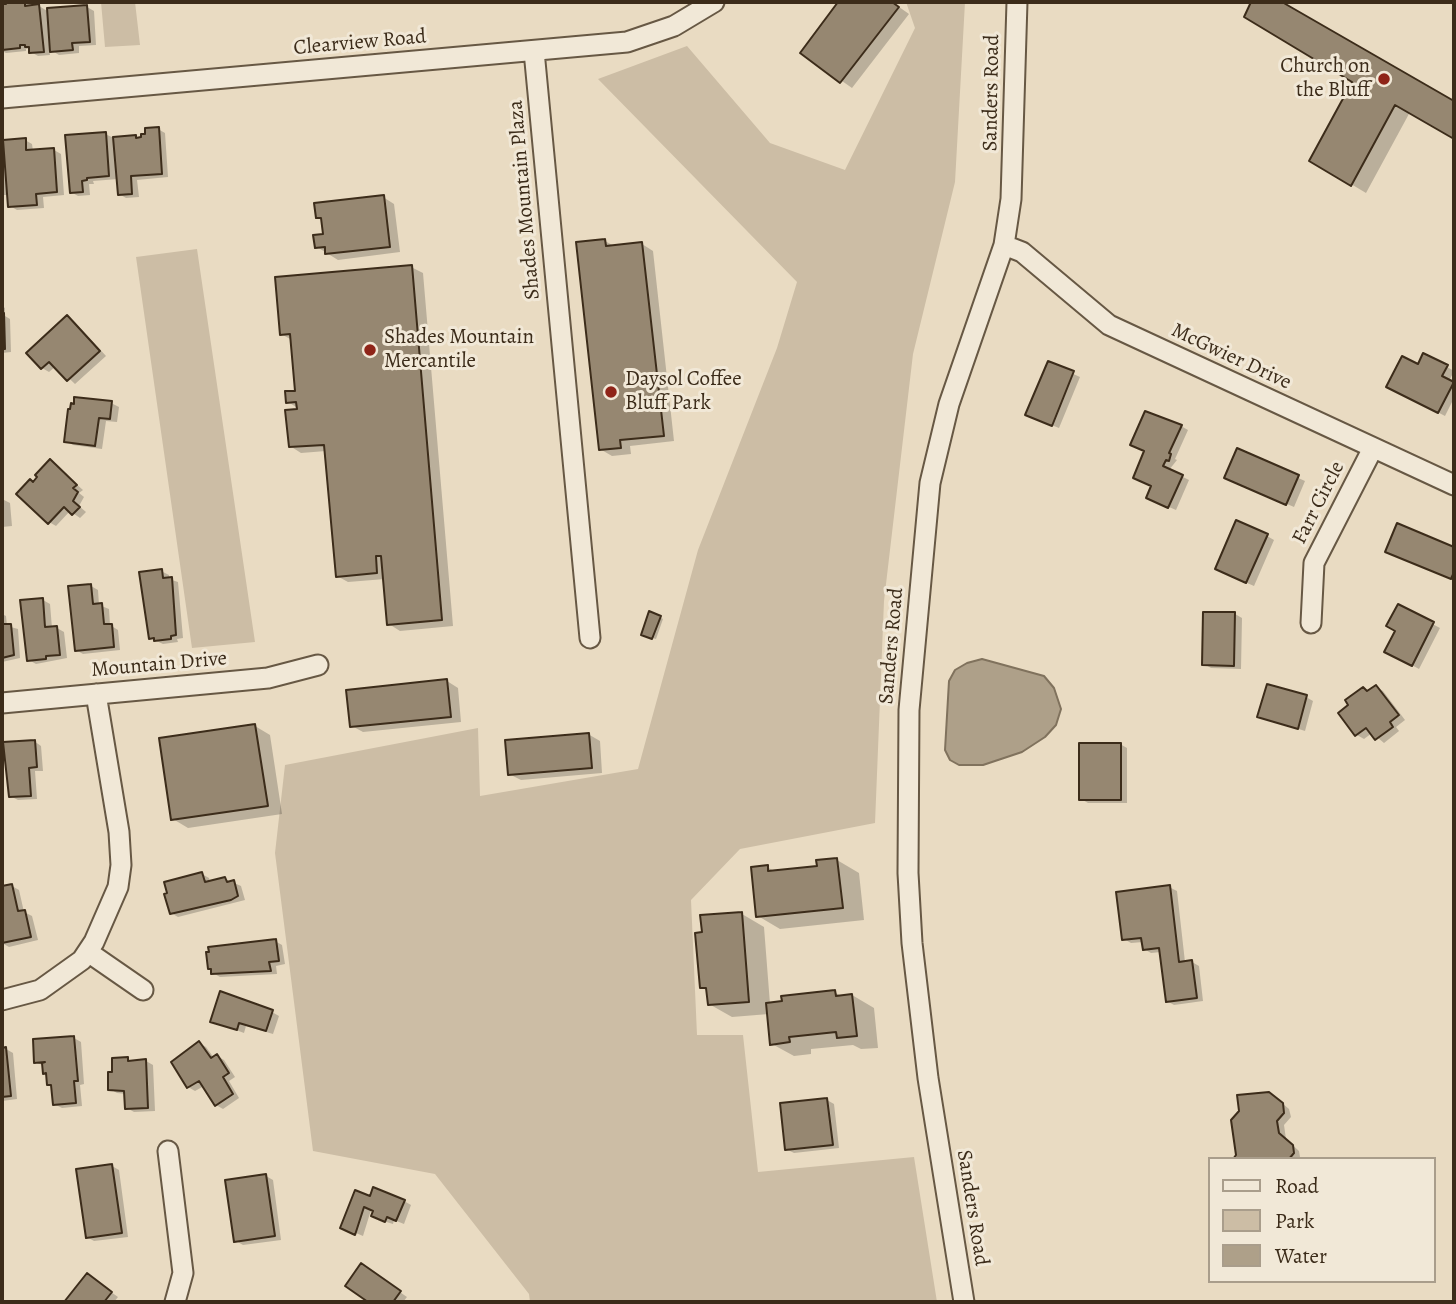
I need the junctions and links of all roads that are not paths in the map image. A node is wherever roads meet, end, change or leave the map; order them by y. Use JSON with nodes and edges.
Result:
{"nodes":[{"id":1,"x":714,"y":2,"type":"edge"},
{"id":2,"x":1017,"y":2,"type":"edge"},
{"id":3,"x":534,"y":51,"type":"junction"},
{"id":4,"x":2,"y":98,"type":"edge"},
{"id":5,"x":1004,"y":245,"type":"junction"},
{"id":6,"x":1373,"y":448,"type":"junction"},
{"id":7,"x":1454,"y":485,"type":"edge"},
{"id":8,"x":1311,"y":623,"type":"dead end"},
{"id":9,"x":590,"y":638,"type":"dead end"},
{"id":10,"x":318,"y":665,"type":"dead end"},
{"id":11,"x":96,"y":694,"type":"junction"},
{"id":12,"x":2,"y":702,"type":"edge"},
{"id":13,"x":88,"y":952,"type":"junction"},
{"id":14,"x":142,"y":990,"type":"dead end"},
{"id":15,"x":2,"y":1000,"type":"edge"},
{"id":16,"x":168,"y":1151,"type":"dead end"},
{"id":17,"x":182,"y":1300,"type":"edge"},
{"id":18,"x":964,"y":1302,"type":"edge"}],
"edges":[{"from":1,"to":3,"type":"street","name":"Clearview Road"},
{"from":2,"to":5,"type":"street","name":"Sanders Road"},
{"from":3,"to":4,"type":"street","name":"Clearview Road"},
{"from":3,"to":9,"type":"street","name":"Shades Mountain Plaza"},
{"from":5,"to":6,"type":"street","name":"McGwier Drive"},
{"from":5,"to":18,"type":"street","name":"Sanders Road"},
{"from":6,"to":7,"type":"street","name":"McGwier Drive"},
{"from":6,"to":8,"type":"street","name":"Farr Circle"},
{"from":10,"to":11,"type":"street","name":"Mountain Drive"},
{"from":11,"to":12,"type":"street","name":"Mountain Drive"},
{"from":11,"to":13,"type":"street"},
{"from":13,"to":14,"type":"street"},
{"from":13,"to":15,"type":"street"},
{"from":16,"to":17,"type":"street"}]}
